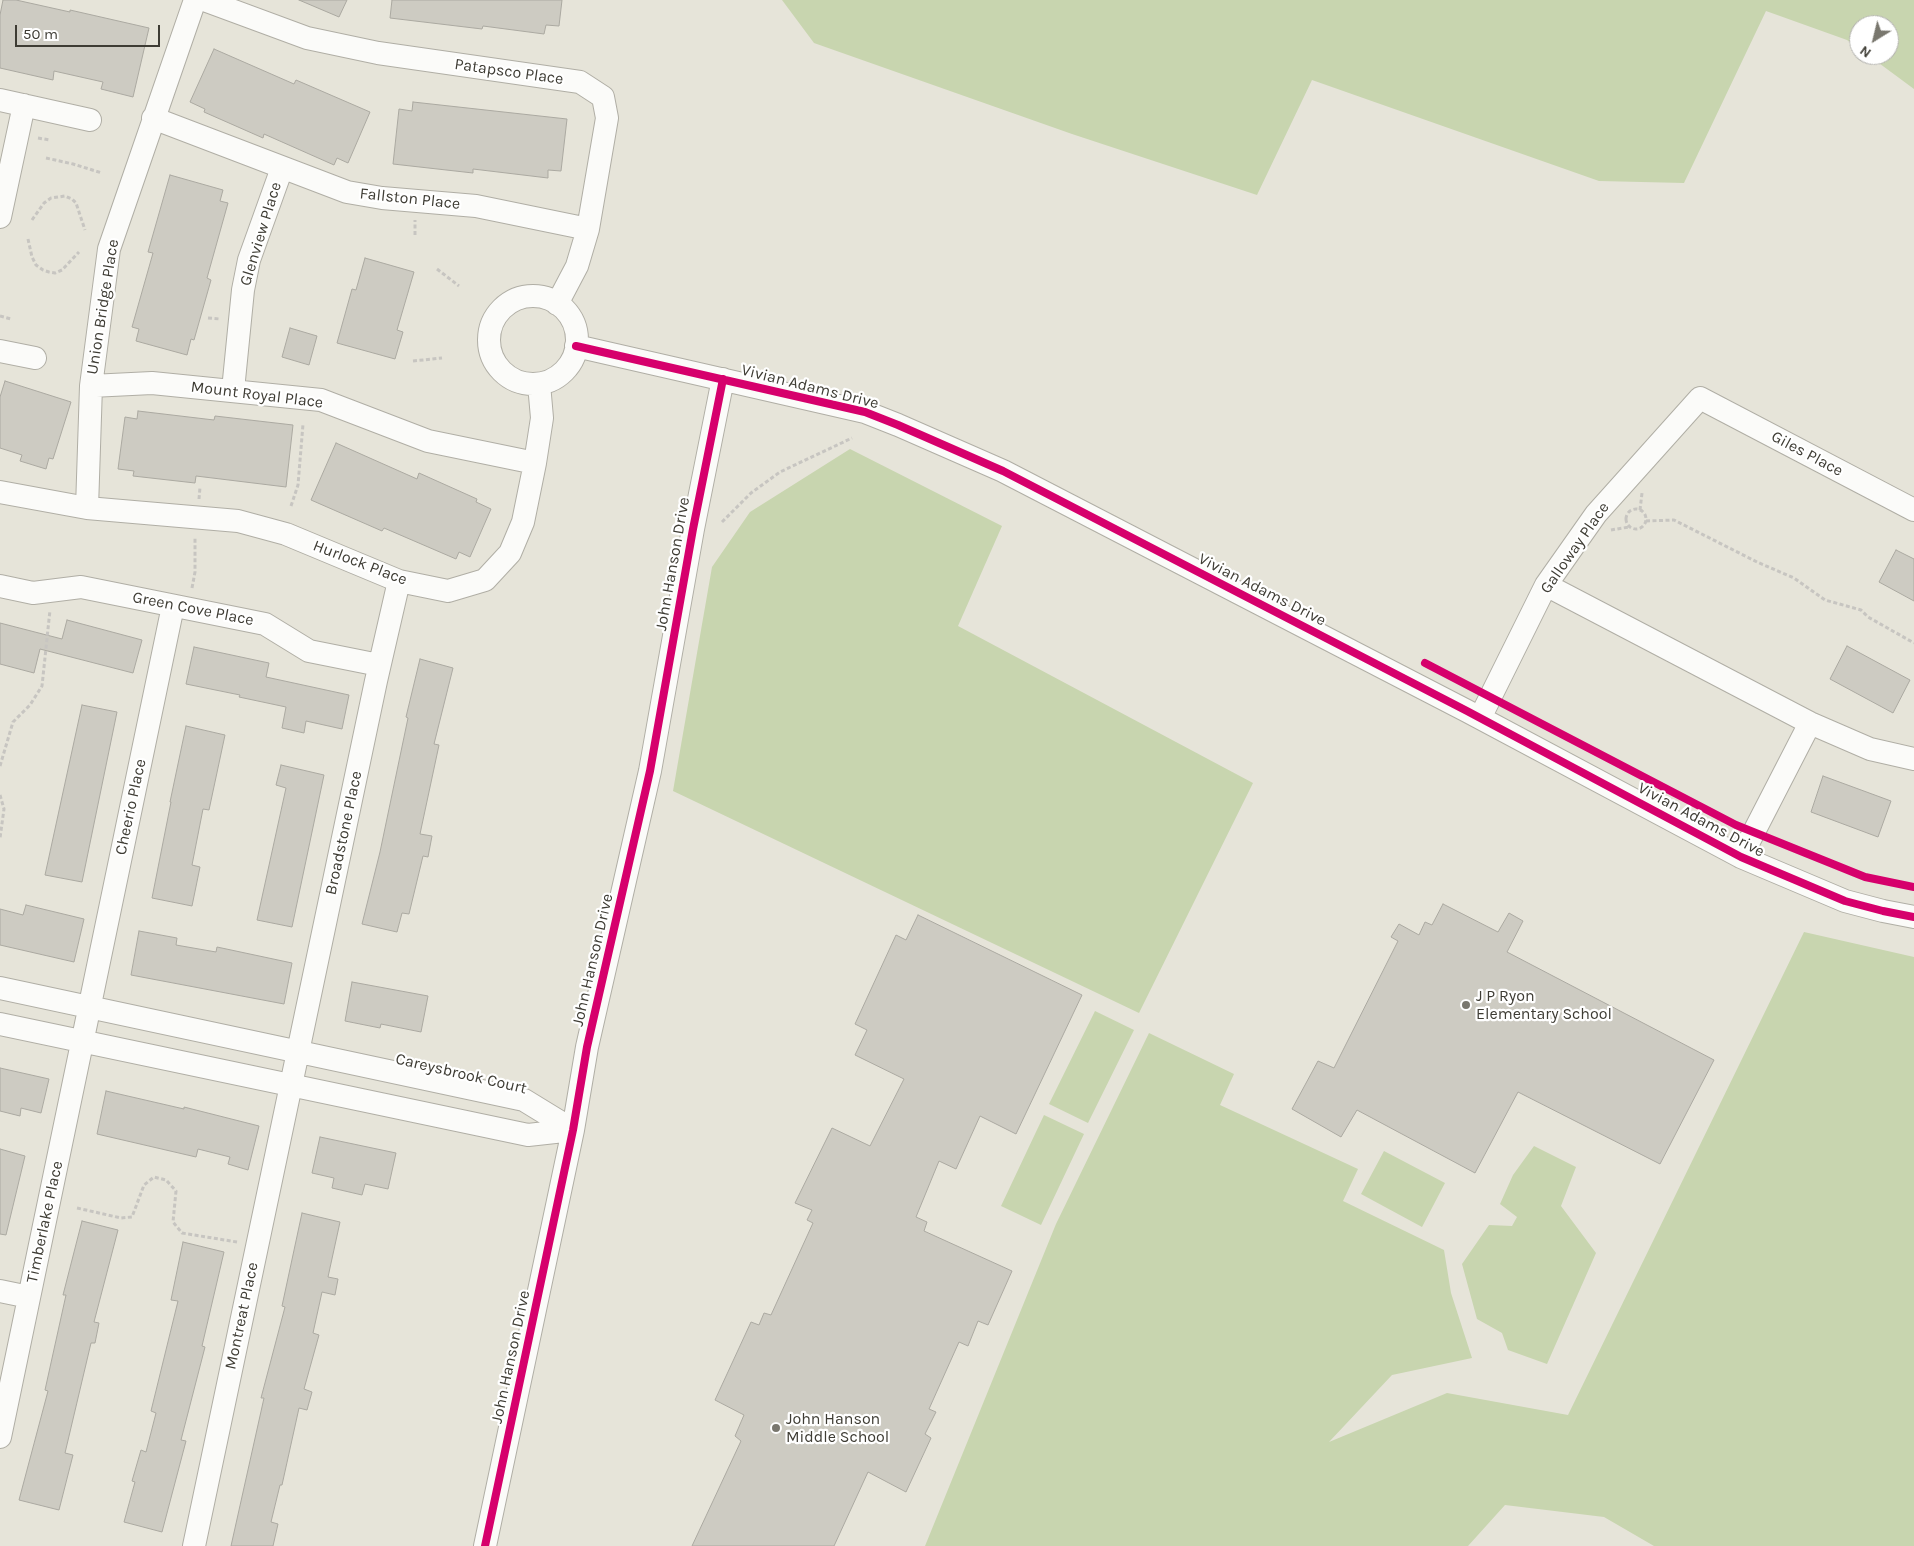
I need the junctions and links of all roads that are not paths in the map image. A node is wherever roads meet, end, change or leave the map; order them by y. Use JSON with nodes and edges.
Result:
{"nodes":[{"id":1,"x":195,"y":0,"type":"edge"},
{"id":2,"x":204,"y":0,"type":"edge"},
{"id":3,"x":0,"y":100,"type":"edge"},
{"id":4,"x":24,"y":105,"type":"junction"},
{"id":5,"x":153,"y":118,"type":"junction"},
{"id":6,"x":90,"y":120,"type":"dead end"},
{"id":7,"x":282,"y":168,"type":"junction"},
{"id":8,"x":0,"y":217,"type":"edge"},
{"id":9,"x":588,"y":229,"type":"junction"},
{"id":10,"x":557,"y":304,"type":"junction"},
{"id":11,"x":576,"y":346,"type":"junction"},
{"id":12,"x":0,"y":351,"type":"edge"},
{"id":13,"x":35,"y":358,"type":"dead end"},
{"id":14,"x":723,"y":379,"type":"junction"},
{"id":15,"x":539,"y":384,"type":"junction"},
{"id":16,"x":91,"y":386,"type":"junction"},
{"id":17,"x":233,"y":390,"type":"junction"},
{"id":18,"x":1700,"y":398,"type":"joint"},
{"id":19,"x":535,"y":463,"type":"junction"},
{"id":20,"x":0,"y":492,"type":"edge"},
{"id":21,"x":86,"y":508,"type":"junction"},
{"id":22,"x":1914,"y":510,"type":"edge"},
{"id":23,"x":399,"y":581,"type":"junction"},
{"id":24,"x":1546,"y":585,"type":"junction"},
{"id":25,"x":0,"y":586,"type":"edge"},
{"id":26,"x":181,"y":607,"type":"junction"},
{"id":27,"x":379,"y":665,"type":"junction"},
{"id":28,"x":1480,"y":718,"type":"junction"},
{"id":29,"x":1810,"y":723,"type":"junction"},
{"id":30,"x":1914,"y":759,"type":"edge"},
{"id":31,"x":1741,"y":857,"type":"junction"},
{"id":32,"x":1914,"y":917,"type":"edge"},
{"id":33,"x":0,"y":988,"type":"edge"},
{"id":34,"x":90,"y":1008,"type":"junction"},
{"id":35,"x":0,"y":1024,"type":"edge"},
{"id":36,"x":82,"y":1043,"type":"junction"},
{"id":37,"x":298,"y":1052,"type":"junction"},
{"id":38,"x":291,"y":1086,"type":"junction"},
{"id":39,"x":573,"y":1130,"type":"junction"},
{"id":40,"x":0,"y":1291,"type":"edge"},
{"id":41,"x":29,"y":1297,"type":"junction"},
{"id":42,"x":0,"y":1434,"type":"edge"},
{"id":43,"x":194,"y":1546,"type":"edge"},
{"id":44,"x":485,"y":1546,"type":"edge"}],
"edges":[{"from":1,"to":5,"type":"street","name":"Union Bridge Place"},
{"from":2,"to":9,"type":"street","name":"Patapsco Place"},
{"from":3,"to":4,"type":"street"},
{"from":4,"to":6,"type":"street"},
{"from":4,"to":8,"type":"street"},
{"from":5,"to":7,"type":"street","name":"Fallston Place"},
{"from":5,"to":16,"type":"street","name":"Union Bridge Place"},
{"from":7,"to":9,"type":"street","name":"Fallston Place"},
{"from":7,"to":17,"type":"street","name":"Glenview Place"},
{"from":9,"to":10,"type":"street","name":"Patapsco Place"},
{"from":10,"to":11,"type":"street"},
{"from":10,"to":15,"type":"street"},
{"from":11,"to":14,"type":"street","name":"Vivian Adams Drive"},
{"from":11,"to":15,"type":"street"},
{"from":12,"to":13,"type":"street"},
{"from":14,"to":28,"type":"street","name":"Vivian Adams Drive"},
{"from":14,"to":39,"type":"street","name":"John Hanson Drive"},
{"from":15,"to":19,"type":"street","name":"Hurlock Place"},
{"from":16,"to":17,"type":"street","name":"Mount Royal Place"},
{"from":16,"to":21,"type":"street","name":"Union Bridge Place"},
{"from":17,"to":19,"type":"street","name":"Mount Royal Place"},
{"from":18,"to":22,"type":"street","name":"Giles Place"},
{"from":18,"to":24,"type":"street","name":"Galloway Place"},
{"from":19,"to":23,"type":"street","name":"Hurlock Place"},
{"from":20,"to":21,"type":"street","name":"Hurlock Place"},
{"from":21,"to":23,"type":"street","name":"Hurlock Place"},
{"from":23,"to":27,"type":"street","name":"Broadstone Place"},
{"from":24,"to":28,"type":"street","name":"Galloway Place"},
{"from":24,"to":29,"type":"street"},
{"from":25,"to":26,"type":"street","name":"Green Cove Place"},
{"from":26,"to":27,"type":"street","name":"Green Cove Place"},
{"from":26,"to":34,"type":"street","name":"Cheerio Place"},
{"from":27,"to":37,"type":"street","name":"Broadstone Place"},
{"from":28,"to":31,"type":"street","name":"Vivian Adams Drive"},
{"from":29,"to":30,"type":"street"},
{"from":29,"to":31,"type":"street"},
{"from":31,"to":32,"type":"street","name":"Vivian Adams Drive"},
{"from":33,"to":34,"type":"street","name":"Careysbrook Court"},
{"from":34,"to":36,"type":"street","name":"Timberlake Place"},
{"from":34,"to":37,"type":"street","name":"Careysbrook Court"},
{"from":35,"to":36,"type":"street"},
{"from":36,"to":38,"type":"street"},
{"from":36,"to":41,"type":"street","name":"Timberlake Place"},
{"from":37,"to":38,"type":"street","name":"Broadstone Place"},
{"from":37,"to":39,"type":"street","name":"Careysbrook Court"},
{"from":38,"to":39,"type":"street"},
{"from":38,"to":43,"type":"street","name":"Montreat Place"},
{"from":39,"to":44,"type":"street","name":"John Hanson Drive"},
{"from":40,"to":41,"type":"street"},
{"from":41,"to":42,"type":"street","name":"Timberlake Place"}]}
